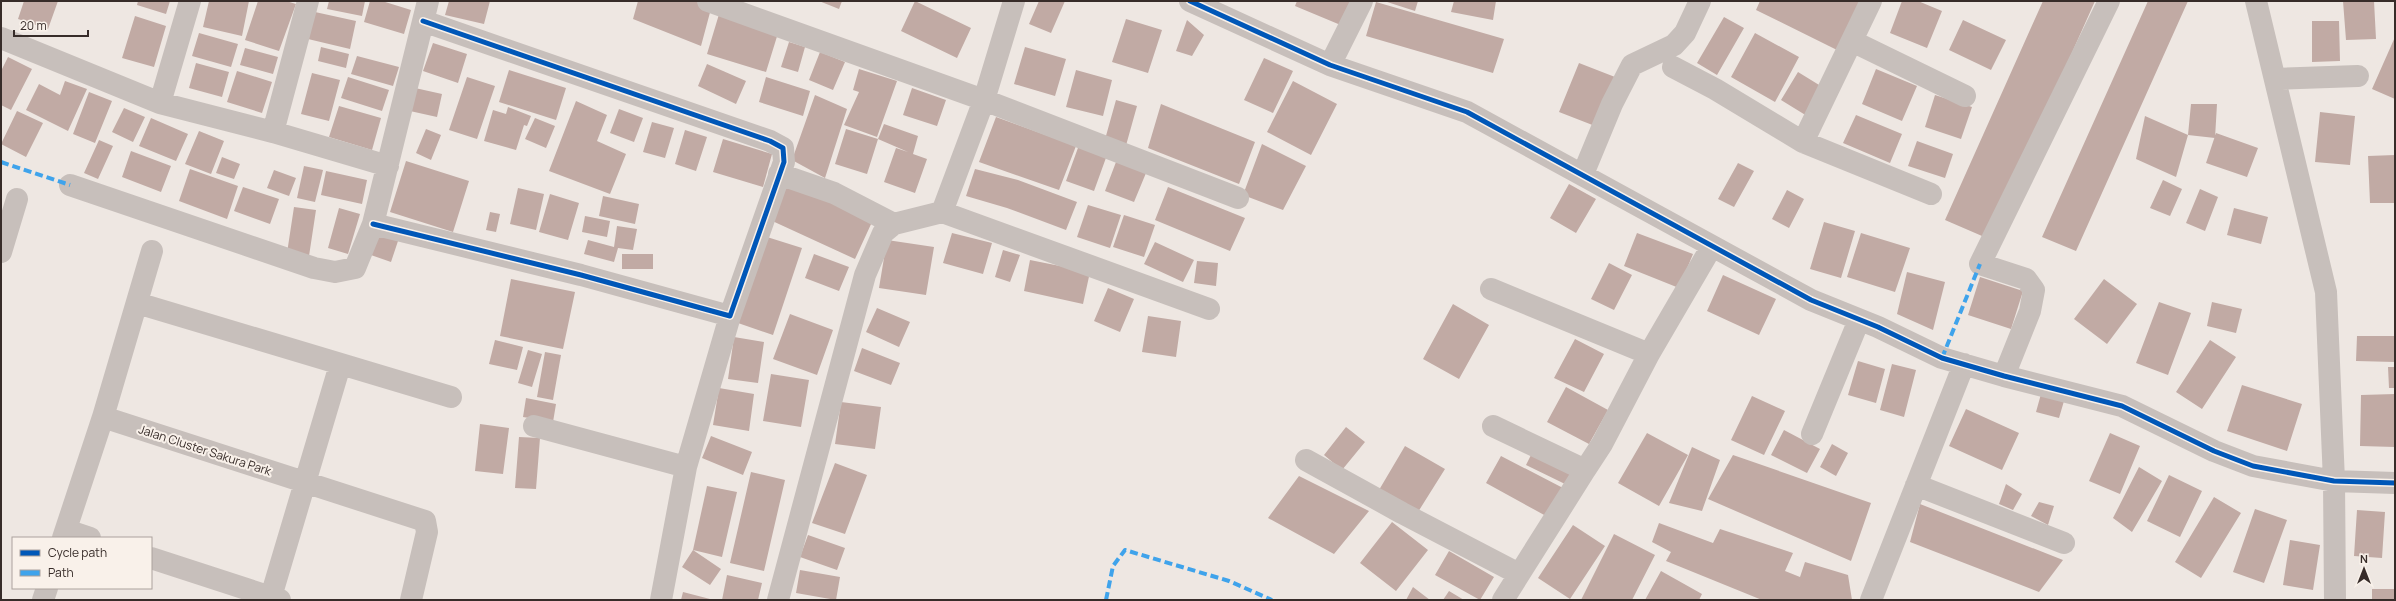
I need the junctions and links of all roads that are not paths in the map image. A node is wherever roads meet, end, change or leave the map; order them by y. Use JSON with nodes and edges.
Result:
{"nodes":[{"id":1,"x":190,"y":1,"type":"edge"},
{"id":2,"x":308,"y":1,"type":"edge"},
{"id":3,"x":708,"y":1,"type":"edge"},
{"id":4,"x":1014,"y":1,"type":"edge"},
{"id":5,"x":1190,"y":1,"type":"edge"},
{"id":6,"x":1362,"y":1,"type":"edge"},
{"id":7,"x":1700,"y":1,"type":"edge"},
{"id":8,"x":1871,"y":1,"type":"edge"},
{"id":9,"x":2109,"y":1,"type":"edge"},
{"id":10,"x":2256,"y":1,"type":"edge"},
{"id":11,"x":425,"y":11,"type":"edge"},
{"id":12,"x":1,"y":38,"type":"edge"},
{"id":13,"x":1852,"y":41,"type":"junction"},
{"id":14,"x":1330,"y":65,"type":"junction"},
{"id":15,"x":1673,"y":67,"type":"dead end"},
{"id":16,"x":2358,"y":76,"type":"dead end"},
{"id":17,"x":2275,"y":79,"type":"junction"},
{"id":18,"x":1965,"y":96,"type":"dead end"},
{"id":19,"x":984,"y":100,"type":"junction"},
{"id":20,"x":160,"y":103,"type":"junction"},
{"id":21,"x":273,"y":132,"type":"junction"},
{"id":22,"x":1803,"y":142,"type":"junction"},
{"id":23,"x":388,"y":166,"type":"junction"},
{"id":24,"x":779,"y":174,"type":"junction"},
{"id":25,"x":1583,"y":174,"type":"junction"},
{"id":26,"x":70,"y":185,"type":"dead end"},
{"id":27,"x":1931,"y":194,"type":"dead end"},
{"id":28,"x":1238,"y":198,"type":"dead end"},
{"id":29,"x":17,"y":199,"type":"dead end"},
{"id":30,"x":942,"y":212,"type":"junction"},
{"id":31,"x":373,"y":224,"type":"junction"},
{"id":32,"x":894,"y":224,"type":"junction"},
{"id":33,"x":1712,"y":246,"type":"junction"},
{"id":34,"x":152,"y":251,"type":"dead end"},
{"id":35,"x":1,"y":252,"type":"edge"},
{"id":36,"x":1491,"y":289,"type":"dead end"},
{"id":37,"x":137,"y":303,"type":"junction"},
{"id":38,"x":1208,"y":309,"type":"dead end"},
{"id":39,"x":730,"y":316,"type":"junction"},
{"id":40,"x":1859,"y":320,"type":"junction"},
{"id":41,"x":1649,"y":354,"type":"junction"},
{"id":42,"x":1964,"y":364,"type":"junction"},
{"id":43,"x":340,"y":365,"type":"junction"},
{"id":44,"x":2004,"y":376,"type":"junction"},
{"id":45,"x":451,"y":397,"type":"dead end"},
{"id":46,"x":103,"y":417,"type":"junction"},
{"id":47,"x":534,"y":426,"type":"dead end"},
{"id":48,"x":1493,"y":426,"type":"dead end"},
{"id":49,"x":1812,"y":434,"type":"dead end"},
{"id":50,"x":1306,"y":460,"type":"dead end"},
{"id":51,"x":686,"y":468,"type":"junction"},
{"id":52,"x":1585,"y":470,"type":"junction"},
{"id":53,"x":2334,"y":481,"type":"junction"},
{"id":54,"x":2395,"y":483,"type":"edge"},
{"id":55,"x":306,"y":484,"type":"junction"},
{"id":56,"x":1916,"y":485,"type":"junction"},
{"id":57,"x":64,"y":534,"type":"edge"},
{"id":58,"x":84,"y":537,"type":"edge"},
{"id":59,"x":2064,"y":543,"type":"dead end"},
{"id":60,"x":152,"y":558,"type":"edge"},
{"id":61,"x":1519,"y":574,"type":"junction"},
{"id":62,"x":47,"y":589,"type":"edge"},
{"id":63,"x":274,"y":599,"type":"edge"},
{"id":64,"x":43,"y":600,"type":"edge"},
{"id":65,"x":411,"y":600,"type":"edge"},
{"id":66,"x":661,"y":600,"type":"edge"},
{"id":67,"x":778,"y":600,"type":"edge"},
{"id":68,"x":1503,"y":600,"type":"edge"},
{"id":69,"x":1871,"y":600,"type":"edge"},
{"id":70,"x":2335,"y":600,"type":"edge"}],
"edges":[{"from":1,"to":20,"type":"street"},
{"from":2,"to":21,"type":"street"},
{"from":3,"to":19,"type":"street"},
{"from":4,"to":19,"type":"street"},
{"from":5,"to":14,"type":"street"},
{"from":6,"to":14,"type":"street"},
{"from":7,"to":25,"type":"street"},
{"from":8,"to":13,"type":"street"},
{"from":9,"to":44,"type":"street"},
{"from":10,"to":17,"type":"street"},
{"from":11,"to":23,"type":"street"},
{"from":11,"to":24,"type":"street"},
{"from":12,"to":20,"type":"street"},
{"from":13,"to":18,"type":"street"},
{"from":13,"to":22,"type":"street"},
{"from":14,"to":25,"type":"street"},
{"from":15,"to":22,"type":"street"},
{"from":16,"to":17,"type":"street"},
{"from":17,"to":53,"type":"street"},
{"from":19,"to":28,"type":"street"},
{"from":19,"to":30,"type":"street"},
{"from":20,"to":21,"type":"street"},
{"from":21,"to":23,"type":"street"},
{"from":22,"to":27,"type":"street"},
{"from":23,"to":31,"type":"street"},
{"from":24,"to":32,"type":"street"},
{"from":24,"to":39,"type":"street"},
{"from":25,"to":33,"type":"street"},
{"from":26,"to":31,"type":"street"},
{"from":29,"to":35,"type":"street"},
{"from":30,"to":32,"type":"street"},
{"from":30,"to":38,"type":"street"},
{"from":31,"to":39,"type":"street"},
{"from":32,"to":67,"type":"street"},
{"from":33,"to":40,"type":"street"},
{"from":33,"to":41,"type":"street"},
{"from":34,"to":37,"type":"street"},
{"from":36,"to":41,"type":"street"},
{"from":37,"to":43,"type":"street"},
{"from":37,"to":46,"type":"street"},
{"from":39,"to":51,"type":"street"},
{"from":40,"to":42,"type":"street"},
{"from":40,"to":49,"type":"street"},
{"from":41,"to":52,"type":"street"},
{"from":42,"to":44,"type":"street"},
{"from":42,"to":56,"type":"street"},
{"from":43,"to":45,"type":"street"},
{"from":43,"to":55,"type":"street"},
{"from":44,"to":53,"type":"street"},
{"from":46,"to":55,"type":"street","name":"Jalan Cluster Sakura Park"},
{"from":46,"to":57,"type":"street"},
{"from":47,"to":51,"type":"street"},
{"from":48,"to":52,"type":"street"},
{"from":50,"to":61,"type":"street"},
{"from":51,"to":66,"type":"street"},
{"from":52,"to":61,"type":"street"},
{"from":53,"to":54,"type":"street"},
{"from":53,"to":70,"type":"street"},
{"from":55,"to":63,"type":"street"},
{"from":55,"to":65,"type":"street","name":"Jalan Cluster Sakura Park"},
{"from":56,"to":59,"type":"street"},
{"from":56,"to":69,"type":"street"},
{"from":57,"to":58,"type":"street"},
{"from":60,"to":63,"type":"street"},
{"from":61,"to":68,"type":"street"},
{"from":62,"to":64,"type":"street"}]}
